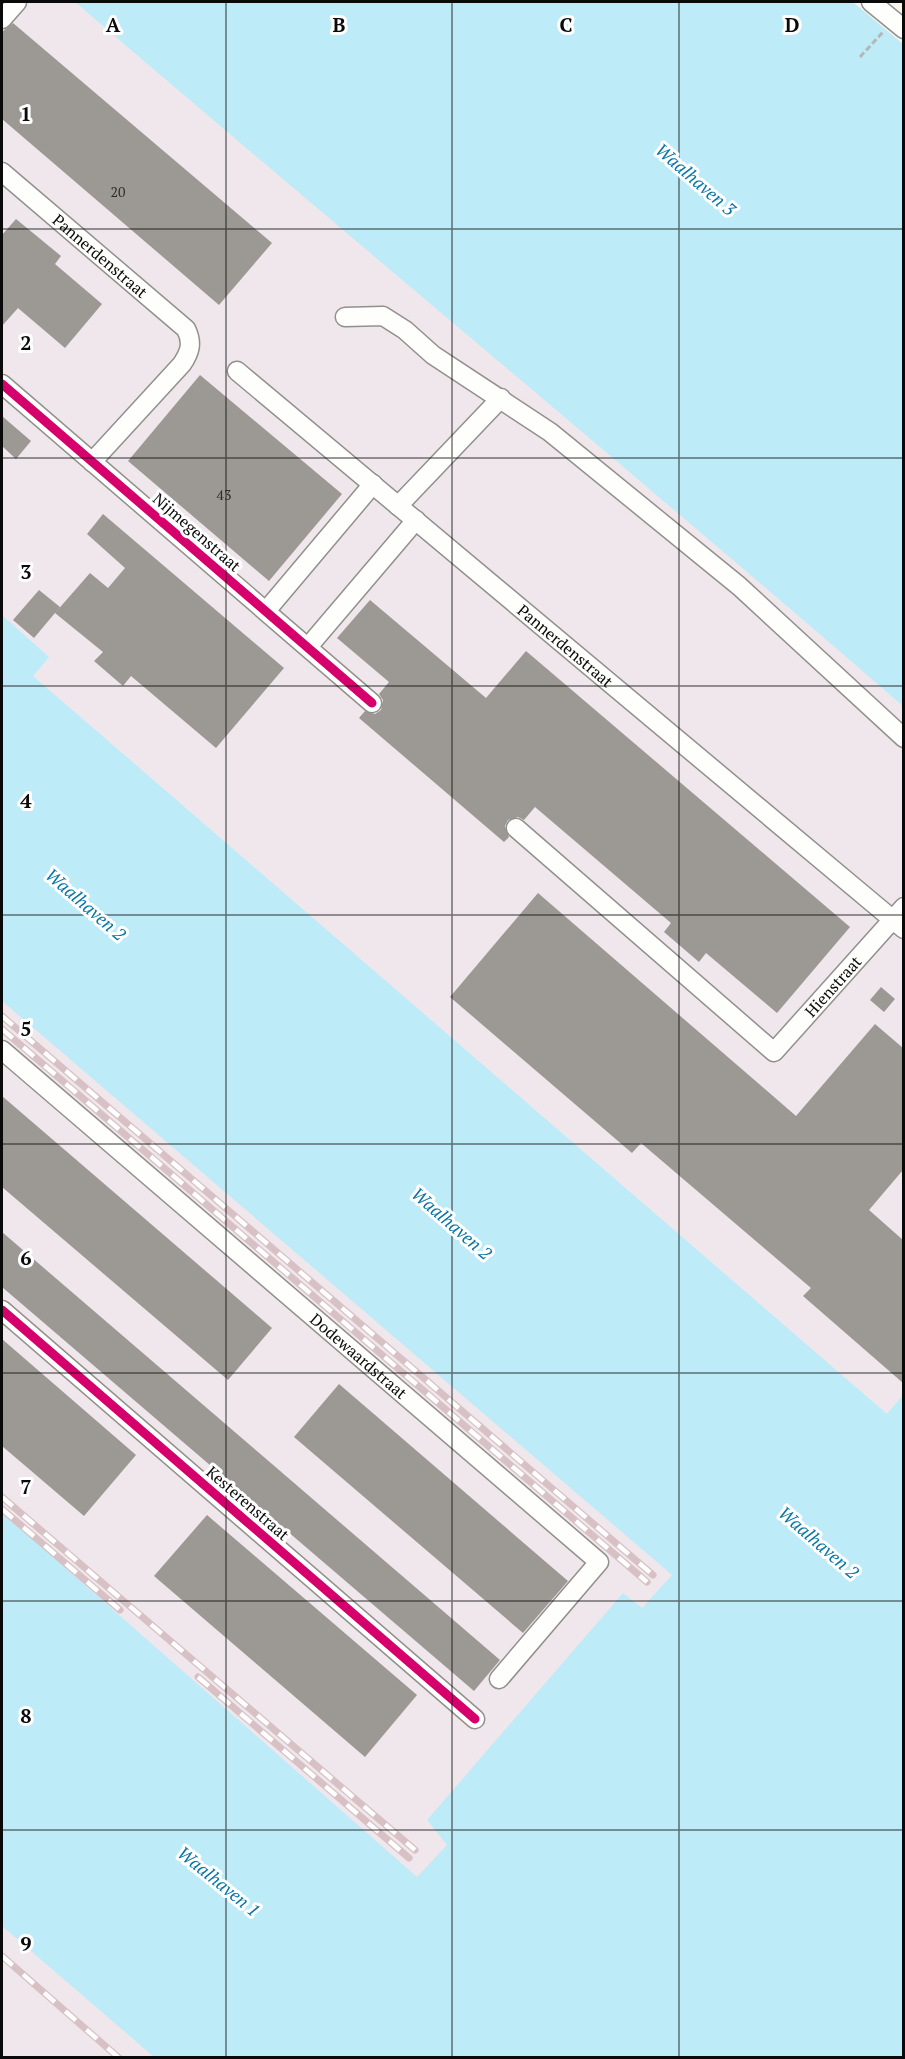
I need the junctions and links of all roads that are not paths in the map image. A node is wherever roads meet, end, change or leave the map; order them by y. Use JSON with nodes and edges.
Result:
{"nodes":[{"id":1,"x":17,"y":2,"type":"edge"},
{"id":2,"x":871,"y":2,"type":"edge"},
{"id":3,"x":2,"y":19,"type":"edge"},
{"id":4,"x":895,"y":28,"type":"edge"},
{"id":5,"x":2,"y":171,"type":"edge"},
{"id":6,"x":345,"y":318,"type":"dead end"},
{"id":7,"x":237,"y":371,"type":"dead end"},
{"id":8,"x":2,"y":384,"type":"edge"},
{"id":9,"x":501,"y":398,"type":"junction"},
{"id":10,"x":93,"y":462,"type":"junction"},
{"id":11,"x":373,"y":484,"type":"junction"},
{"id":12,"x":399,"y":506,"type":"junction"},
{"id":13,"x":416,"y":520,"type":"junction"},
{"id":14,"x":266,"y":611,"type":"junction"},
{"id":15,"x":308,"y":647,"type":"junction"},
{"id":16,"x":372,"y":703,"type":"dead end"},
{"id":17,"x":903,"y":738,"type":"edge"},
{"id":18,"x":516,"y":828,"type":"dead end"},
{"id":19,"x":900,"y":918,"type":"edge"},
{"id":20,"x":2,"y":1050,"type":"edge"},
{"id":21,"x":2,"y":1310,"type":"edge"},
{"id":22,"x":499,"y":1679,"type":"dead end"},
{"id":23,"x":476,"y":1719,"type":"dead end"}],
"edges":[{"from":1,"to":3,"type":"street"},
{"from":2,"to":4,"type":"street"},
{"from":5,"to":10,"type":"street","name":"Pannerdenstraat"},
{"from":6,"to":9,"type":"street"},
{"from":7,"to":11,"type":"street","name":"Pannerdenstraat"},
{"from":8,"to":10,"type":"street","name":"Nijmegenstraat"},
{"from":9,"to":12,"type":"street"},
{"from":9,"to":17,"type":"street"},
{"from":10,"to":14,"type":"street","name":"Nijmegenstraat"},
{"from":11,"to":12,"type":"street","name":"Pannerdenstraat"},
{"from":11,"to":14,"type":"street"},
{"from":12,"to":13,"type":"street","name":"Pannerdenstraat"},
{"from":13,"to":15,"type":"street"},
{"from":13,"to":19,"type":"street","name":"Pannerdenstraat"},
{"from":14,"to":15,"type":"street","name":"Nijmegenstraat"},
{"from":15,"to":16,"type":"street","name":"Nijmegenstraat"},
{"from":18,"to":19,"type":"street","name":"Hienstraat"},
{"from":20,"to":22,"type":"street","name":"Dodewaardstraat"},
{"from":21,"to":23,"type":"street","name":"Kesterenstraat"}]}
